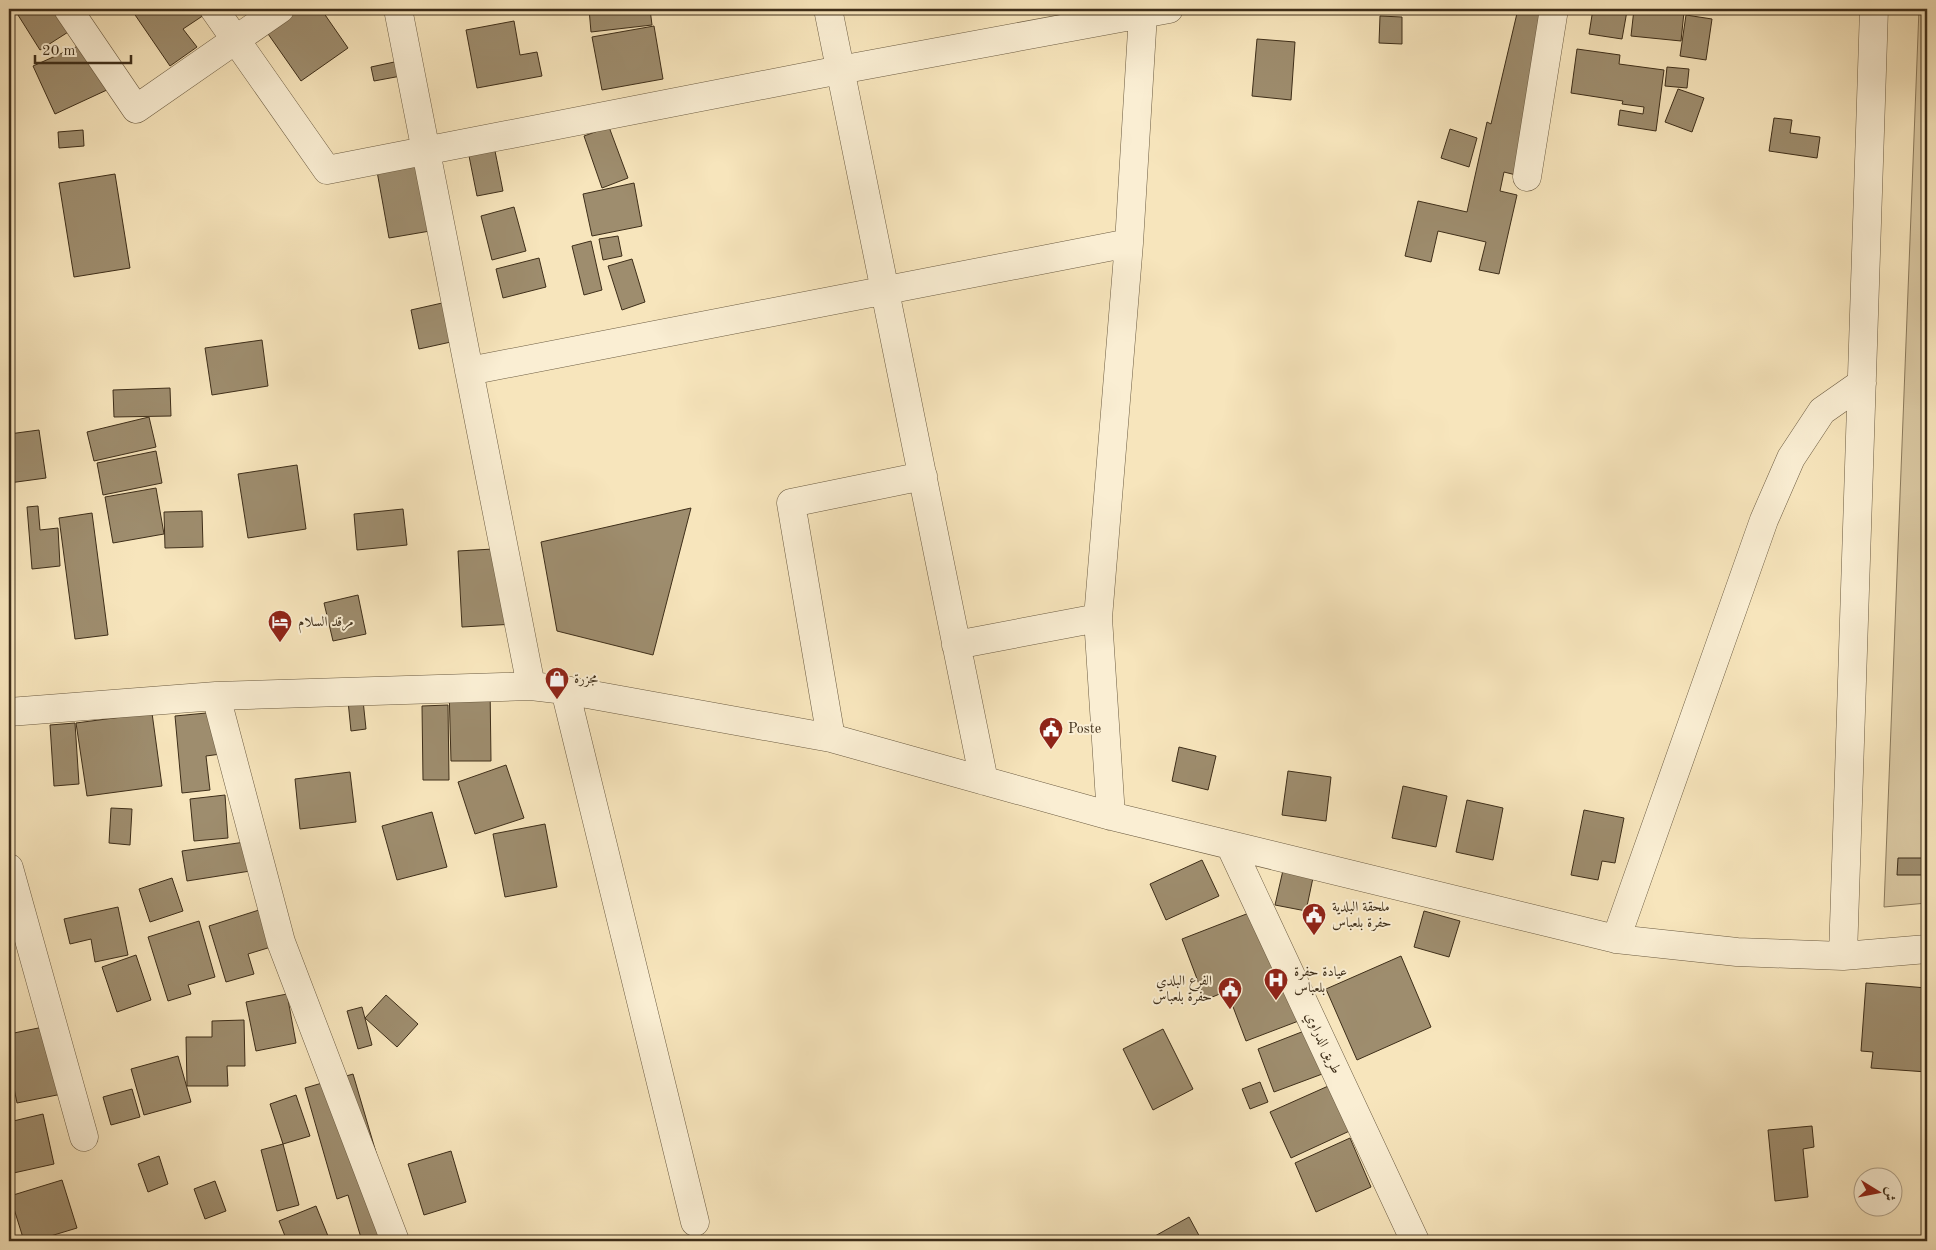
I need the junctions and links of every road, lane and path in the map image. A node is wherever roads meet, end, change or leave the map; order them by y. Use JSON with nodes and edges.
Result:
{"nodes":[{"id":1,"x":68,"y":9,"type":"edge"},
{"id":2,"x":214,"y":9,"type":"edge"},
{"id":3,"x":280,"y":9,"type":"edge"},
{"id":4,"x":398,"y":9,"type":"edge"},
{"id":5,"x":828,"y":9,"type":"edge"},
{"id":6,"x":1554,"y":9,"type":"edge"},
{"id":7,"x":1874,"y":9,"type":"edge"},
{"id":8,"x":1151,"y":10,"type":"edge"},
{"id":9,"x":236,"y":40,"type":"junction"},
{"id":10,"x":840,"y":70,"type":"junction"},
{"id":11,"x":425,"y":150,"type":"junction"},
{"id":12,"x":1526,"y":177,"type":"dead end"},
{"id":13,"x":1129,"y":243,"type":"junction"},
{"id":14,"x":885,"y":291,"type":"junction"},
{"id":15,"x":470,"y":372,"type":"junction"},
{"id":16,"x":1862,"y":383,"type":"junction"},
{"id":17,"x":922,"y":476,"type":"junction"},
{"id":18,"x":1098,"y":618,"type":"junction"},
{"id":19,"x":956,"y":645,"type":"junction"},
{"id":20,"x":531,"y":686,"type":"junction"},
{"id":21,"x":566,"y":690,"type":"junction"},
{"id":22,"x":216,"y":696,"type":"junction"},
{"id":23,"x":9,"y":712,"type":"edge"},
{"id":24,"x":831,"y":738,"type":"junction"},
{"id":25,"x":984,"y":781,"type":"junction"},
{"id":26,"x":1110,"y":816,"type":"junction"},
{"id":27,"x":1230,"y":845,"type":"junction"},
{"id":28,"x":9,"y":868,"type":"edge"},
{"id":29,"x":1616,"y":939,"type":"junction"},
{"id":30,"x":1927,"y":949,"type":"edge"},
{"id":31,"x":1843,"y":956,"type":"junction"},
{"id":32,"x":84,"y":1138,"type":"dead end"},
{"id":33,"x":695,"y":1222,"type":"dead end"},
{"id":34,"x":395,"y":1241,"type":"edge"},
{"id":35,"x":1415,"y":1241,"type":"edge"}],
"edges":[{"from":1,"to":9,"type":"street"},
{"from":2,"to":9,"type":"street"},
{"from":3,"to":9,"type":"street"},
{"from":4,"to":11,"type":"street"},
{"from":5,"to":10,"type":"street"},
{"from":6,"to":12,"type":"street"},
{"from":7,"to":16,"type":"street"},
{"from":8,"to":10,"type":"street"},
{"from":8,"to":13,"type":"street"},
{"from":9,"to":11,"type":"street"},
{"from":10,"to":11,"type":"street"},
{"from":10,"to":14,"type":"street"},
{"from":11,"to":15,"type":"street"},
{"from":13,"to":14,"type":"street"},
{"from":13,"to":18,"type":"street"},
{"from":14,"to":15,"type":"street"},
{"from":14,"to":17,"type":"street"},
{"from":15,"to":20,"type":"street"},
{"from":16,"to":29,"type":"street"},
{"from":16,"to":31,"type":"street"},
{"from":17,"to":19,"type":"street"},
{"from":17,"to":24,"type":"street"},
{"from":18,"to":19,"type":"street"},
{"from":18,"to":26,"type":"street"},
{"from":19,"to":25,"type":"street"},
{"from":20,"to":21,"type":"street"},
{"from":20,"to":22,"type":"street"},
{"from":21,"to":24,"type":"street"},
{"from":21,"to":33,"type":"street"},
{"from":22,"to":23,"type":"street"},
{"from":22,"to":34,"type":"street"},
{"from":24,"to":25,"type":"street"},
{"from":25,"to":26,"type":"street"},
{"from":26,"to":27,"type":"street"},
{"from":27,"to":29,"type":"street"},
{"from":27,"to":35,"type":"street","name":"طريق الدراوي"},
{"from":28,"to":32,"type":"street"},
{"from":29,"to":31,"type":"street"},
{"from":30,"to":31,"type":"street"}]}
